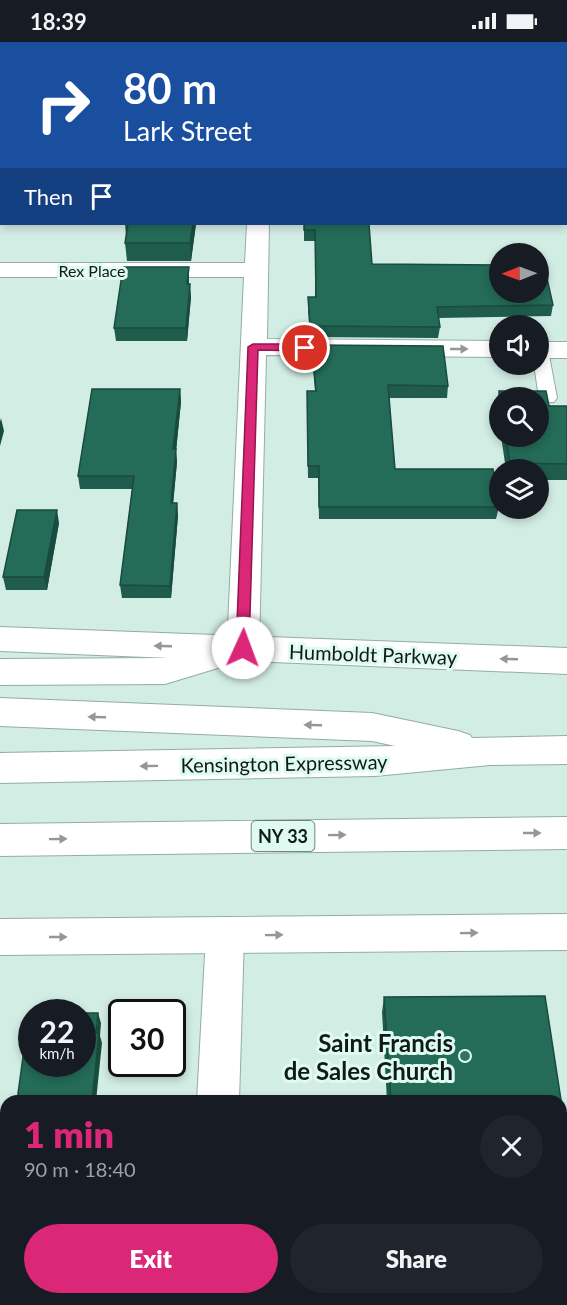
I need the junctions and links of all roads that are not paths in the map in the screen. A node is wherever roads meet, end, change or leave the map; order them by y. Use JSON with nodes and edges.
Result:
{"nodes":[{"id":1,"x":258,"y":225,"type":"edge"},
{"id":2,"x":0,"y":270,"type":"edge"},
{"id":3,"x":256,"y":270,"type":"junction"},
{"id":4,"x":253,"y":347,"type":"junction"},
{"id":5,"x":489,"y":349,"type":"edge"},
{"id":6,"x":549,"y":350,"type":"edge"},
{"id":7,"x":567,"y":350,"type":"edge"},
{"id":8,"x":0,"y":639,"type":"edge"},
{"id":9,"x":243,"y":648,"type":"junction"},
{"id":10,"x":567,"y":661,"type":"edge"},
{"id":11,"x":0,"y":672,"type":"edge"},
{"id":12,"x":0,"y":712,"type":"edge"},
{"id":13,"x":567,"y":750,"type":"edge"},
{"id":14,"x":490,"y":752,"type":"junction"},
{"id":15,"x":0,"y":768,"type":"edge"},
{"id":16,"x":567,"y":833,"type":"edge"},
{"id":17,"x":0,"y":840,"type":"edge"},
{"id":18,"x":567,"y":932,"type":"edge"},
{"id":19,"x":225,"y":936,"type":"junction"},
{"id":20,"x":0,"y":937,"type":"edge"},
{"id":21,"x":218,"y":1095,"type":"edge"}],
"edges":[{"from":1,"to":3,"type":"main road"},
{"from":2,"to":3,"type":"main road","name":"Rex Place"},
{"from":3,"to":4,"type":"main road"},
{"from":4,"to":5,"type":"main road","one_way":true},
{"from":4,"to":9,"type":"main road"},
{"from":6,"to":7,"type":"main road"},
{"from":9,"to":8,"type":"main road","name":"Humboldt Parkway","one_way":true},
{"from":10,"to":9,"type":"main road","name":"Humboldt Parkway","one_way":true},
{"from":9,"to":11,"type":"main road"},
{"from":14,"to":12,"type":"main road","one_way":true},
{"from":13,"to":14,"type":"main road","name":"Kensington Expressway"},
{"from":14,"to":15,"type":"main road","name":"Kensington Expressway","one_way":true},
{"from":17,"to":16,"type":"main road","number":"NY 33","one_way":true},
{"from":19,"to":18,"type":"main road","one_way":true},
{"from":20,"to":19,"type":"main road","one_way":true},
{"from":19,"to":21,"type":"main road"}]}
